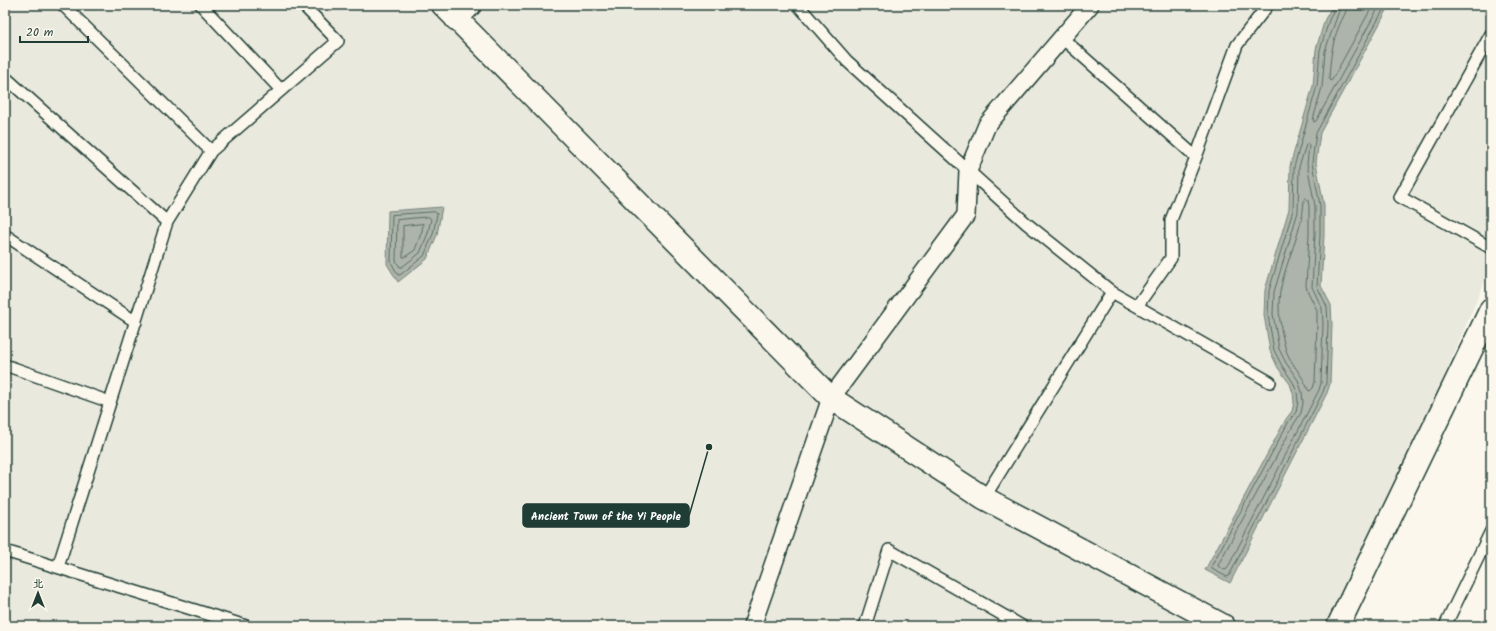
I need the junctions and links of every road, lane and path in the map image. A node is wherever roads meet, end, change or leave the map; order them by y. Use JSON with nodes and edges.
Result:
{"nodes":[{"id":1,"x":63,"y":5,"type":"edge"},
{"id":2,"x":201,"y":5,"type":"edge"},
{"id":3,"x":303,"y":5,"type":"edge"},
{"id":4,"x":798,"y":5,"type":"edge"},
{"id":5,"x":1090,"y":5,"type":"edge"},
{"id":6,"x":1268,"y":5,"type":"edge"},
{"id":7,"x":457,"y":10,"type":"edge"},
{"id":8,"x":1491,"y":34,"type":"edge"},
{"id":9,"x":1061,"y":38,"type":"junction"},
{"id":10,"x":5,"y":77,"type":"edge"},
{"id":11,"x":281,"y":90,"type":"junction"},
{"id":12,"x":211,"y":151,"type":"junction"},
{"id":13,"x":1196,"y":157,"type":"junction"},
{"id":14,"x":968,"y":171,"type":"junction"},
{"id":15,"x":167,"y":222,"type":"junction"},
{"id":16,"x":5,"y":235,"type":"edge"},
{"id":17,"x":1491,"y":248,"type":"edge"},
{"id":18,"x":1112,"y":292,"type":"junction"},
{"id":19,"x":1137,"y":306,"type":"junction"},
{"id":20,"x":1491,"y":309,"type":"edge"},
{"id":21,"x":136,"y":322,"type":"junction"},
{"id":22,"x":5,"y":365,"type":"edge"},
{"id":23,"x":1270,"y":382,"type":"dead end"},
{"id":24,"x":831,"y":398,"type":"junction"},
{"id":25,"x":110,"y":402,"type":"junction"},
{"id":26,"x":984,"y":498,"type":"junction"},
{"id":27,"x":1491,"y":531,"type":"edge"},
{"id":28,"x":5,"y":551,"type":"edge"},
{"id":29,"x":58,"y":567,"type":"junction"},
{"id":30,"x":246,"y":626,"type":"edge"},
{"id":31,"x":752,"y":626,"type":"edge"},
{"id":32,"x":865,"y":626,"type":"edge"},
{"id":33,"x":1022,"y":626,"type":"edge"},
{"id":34,"x":1224,"y":626,"type":"edge"},
{"id":35,"x":1338,"y":626,"type":"edge"},
{"id":36,"x":1445,"y":626,"type":"edge"}],
"edges":[{"from":1,"to":12,"type":"lane"},
{"from":2,"to":11,"type":"lane"},
{"from":3,"to":11,"type":"lane"},
{"from":4,"to":14,"type":"lane"},
{"from":5,"to":9,"type":"street"},
{"from":6,"to":13,"type":"lane"},
{"from":7,"to":24,"type":"street"},
{"from":8,"to":17,"type":"lane"},
{"from":9,"to":13,"type":"lane"},
{"from":9,"to":14,"type":"street"},
{"from":10,"to":15,"type":"lane"},
{"from":11,"to":12,"type":"lane"},
{"from":12,"to":15,"type":"lane"},
{"from":13,"to":19,"type":"lane"},
{"from":14,"to":18,"type":"lane"},
{"from":14,"to":24,"type":"street"},
{"from":15,"to":21,"type":"lane"},
{"from":16,"to":21,"type":"lane"},
{"from":18,"to":19,"type":"lane"},
{"from":18,"to":26,"type":"lane"},
{"from":19,"to":23,"type":"lane"},
{"from":20,"to":35,"type":"street"},
{"from":21,"to":25,"type":"lane"},
{"from":22,"to":25,"type":"lane"},
{"from":24,"to":26,"type":"street"},
{"from":24,"to":31,"type":"street"},
{"from":25,"to":29,"type":"lane"},
{"from":26,"to":34,"type":"street"},
{"from":27,"to":36,"type":"lane"},
{"from":28,"to":29,"type":"lane"},
{"from":29,"to":30,"type":"lane"},
{"from":32,"to":33,"type":"lane"}]}
